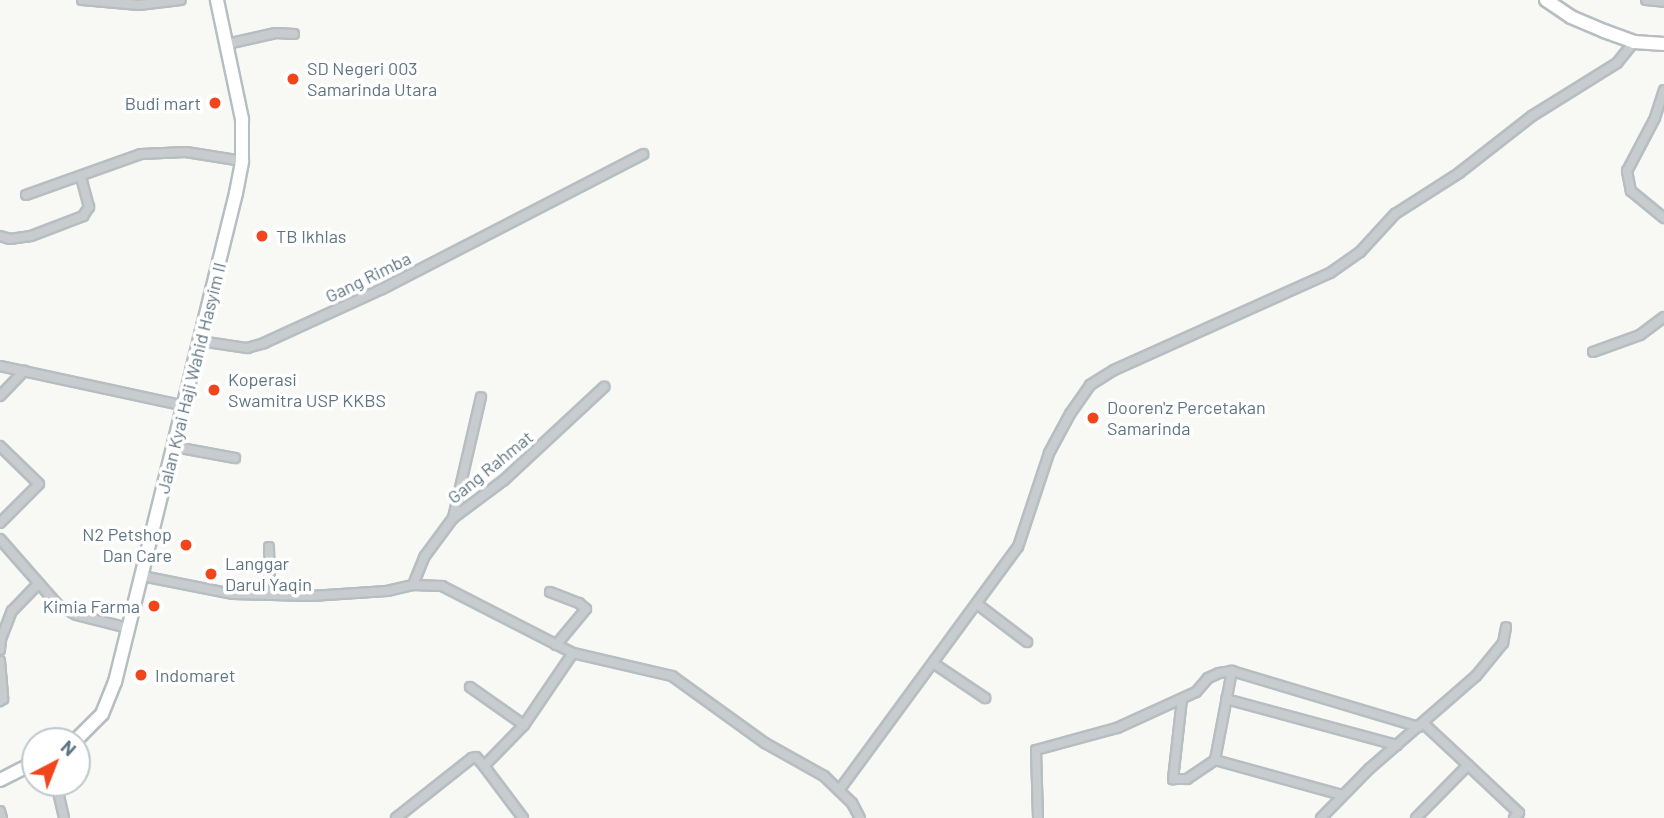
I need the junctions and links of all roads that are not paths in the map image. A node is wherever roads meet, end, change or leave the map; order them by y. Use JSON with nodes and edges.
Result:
{"nodes":[{"id":1,"x":82,"y":0,"type":"edge"},
{"id":2,"x":181,"y":0,"type":"edge"},
{"id":3,"x":217,"y":0,"type":"edge"},
{"id":4,"x":1546,"y":0,"type":"edge"},
{"id":5,"x":1646,"y":0,"type":"edge"},
{"id":6,"x":1664,"y":2,"type":"edge"},
{"id":7,"x":294,"y":34,"type":"dead end"},
{"id":8,"x":1634,"y":42,"type":"junction"},
{"id":9,"x":227,"y":44,"type":"junction"},
{"id":10,"x":1664,"y":44,"type":"edge"},
{"id":11,"x":1664,"y":90,"type":"edge"},
{"id":12,"x":643,"y":154,"type":"dead end"},
{"id":13,"x":242,"y":160,"type":"junction"},
{"id":14,"x":81,"y":177,"type":"junction"},
{"id":15,"x":26,"y":195,"type":"dead end"},
{"id":16,"x":1664,"y":218,"type":"edge"},
{"id":17,"x":0,"y":236,"type":"edge"},
{"id":18,"x":1664,"y":317,"type":"edge"},
{"id":19,"x":200,"y":341,"type":"junction"},
{"id":20,"x":1593,"y":352,"type":"dead end"},
{"id":21,"x":0,"y":366,"type":"edge"},
{"id":22,"x":24,"y":371,"type":"junction"},
{"id":23,"x":604,"y":387,"type":"dead end"},
{"id":24,"x":0,"y":396,"type":"edge"},
{"id":25,"x":481,"y":397,"type":"dead end"},
{"id":26,"x":185,"y":406,"type":"junction"},
{"id":27,"x":0,"y":446,"type":"edge"},
{"id":28,"x":175,"y":447,"type":"junction"},
{"id":29,"x":236,"y":458,"type":"dead end"},
{"id":30,"x":453,"y":518,"type":"junction"},
{"id":31,"x":0,"y":523,"type":"edge"},
{"id":32,"x":0,"y":539,"type":"edge"},
{"id":33,"x":269,"y":547,"type":"dead end"},
{"id":34,"x":142,"y":576,"type":"junction"},
{"id":35,"x":37,"y":584,"type":"junction"},
{"id":36,"x":413,"y":585,"type":"junction"},
{"id":37,"x":550,"y":592,"type":"dead end"},
{"id":38,"x":270,"y":595,"type":"junction"},
{"id":39,"x":977,"y":604,"type":"junction"},
{"id":40,"x":1506,"y":627,"type":"dead end"},
{"id":41,"x":128,"y":628,"type":"junction"},
{"id":42,"x":1027,"y":642,"type":"dead end"},
{"id":43,"x":556,"y":645,"type":"junction"},
{"id":44,"x":0,"y":650,"type":"edge"},
{"id":45,"x":573,"y":653,"type":"junction"},
{"id":46,"x":0,"y":661,"type":"edge"},
{"id":47,"x":933,"y":663,"type":"junction"},
{"id":48,"x":1232,"y":671,"type":"junction"},
{"id":49,"x":470,"y":687,"type":"dead end"},
{"id":50,"x":985,"y":698,"type":"dead end"},
{"id":51,"x":1182,"y":699,"type":"junction"},
{"id":52,"x":1226,"y":699,"type":"junction"},
{"id":53,"x":0,"y":701,"type":"edge"},
{"id":54,"x":524,"y":725,"type":"junction"},
{"id":55,"x":1421,"y":725,"type":"junction"},
{"id":56,"x":88,"y":727,"type":"edge"},
{"id":57,"x":1397,"y":746,"type":"junction"},
{"id":58,"x":1215,"y":760,"type":"junction"},
{"id":59,"x":1468,"y":765,"type":"junction"},
{"id":60,"x":484,"y":766,"type":"junction"},
{"id":61,"x":21,"y":769,"type":"edge"},
{"id":62,"x":0,"y":780,"type":"edge"},
{"id":63,"x":840,"y":789,"type":"junction"},
{"id":64,"x":1342,"y":795,"type":"junction"},
{"id":65,"x":59,"y":797,"type":"edge"},
{"id":66,"x":0,"y":811,"type":"edge"},
{"id":67,"x":519,"y":817,"type":"edge"},
{"id":68,"x":2,"y":818,"type":"edge"},
{"id":69,"x":64,"y":818,"type":"edge"},
{"id":70,"x":396,"y":818,"type":"edge"},
{"id":71,"x":860,"y":818,"type":"edge"},
{"id":72,"x":1038,"y":818,"type":"edge"},
{"id":73,"x":1321,"y":818,"type":"edge"},
{"id":74,"x":1416,"y":818,"type":"edge"},
{"id":75,"x":1514,"y":818,"type":"edge"}],
"edges":[{"from":1,"to":2,"type":"street"},
{"from":3,"to":9,"type":"street","name":"Jalan Kyai Haji Wahid Hasyim II"},
{"from":4,"to":8,"type":"street"},
{"from":5,"to":6,"type":"street"},
{"from":7,"to":9,"type":"street"},
{"from":8,"to":10,"type":"street"},
{"from":8,"to":39,"type":"street"},
{"from":9,"to":13,"type":"street","name":"Jalan Kyai Haji Wahid Hasyim II"},
{"from":11,"to":16,"type":"street"},
{"from":12,"to":19,"type":"street","name":"Gang Rimba"},
{"from":13,"to":14,"type":"street"},
{"from":13,"to":19,"type":"street","name":"Jalan Kyai Haji Wahid Hasyim II"},
{"from":14,"to":15,"type":"street"},
{"from":14,"to":17,"type":"street"},
{"from":18,"to":20,"type":"street"},
{"from":19,"to":26,"type":"street","name":"Jalan Kyai Haji Wahid Hasyim II"},
{"from":21,"to":22,"type":"street"},
{"from":22,"to":24,"type":"street"},
{"from":22,"to":26,"type":"street"},
{"from":23,"to":30,"type":"street","name":"Gang Rahmat"},
{"from":25,"to":30,"type":"street"},
{"from":26,"to":28,"type":"street","name":"Jalan Kyai Haji Wahid Hasyim II"},
{"from":27,"to":31,"type":"street"},
{"from":28,"to":29,"type":"street"},
{"from":28,"to":34,"type":"street","name":"Jalan Kyai Haji Wahid Hasyim II"},
{"from":30,"to":36,"type":"street","name":"Gang Rahmat"},
{"from":32,"to":35,"type":"street"},
{"from":33,"to":38,"type":"street"},
{"from":34,"to":38,"type":"street"},
{"from":34,"to":41,"type":"street","name":"Jalan Kyai Haji Wahid Hasyim II"},
{"from":35,"to":41,"type":"street"},
{"from":35,"to":44,"type":"street"},
{"from":36,"to":38,"type":"street"},
{"from":36,"to":43,"type":"street"},
{"from":37,"to":43,"type":"street"},
{"from":39,"to":42,"type":"street"},
{"from":39,"to":47,"type":"street"},
{"from":40,"to":55,"type":"street"},
{"from":41,"to":56,"type":"street","name":"Jalan Kyai Haji Wahid Hasyim II"},
{"from":43,"to":45,"type":"street"},
{"from":45,"to":54,"type":"street"},
{"from":45,"to":63,"type":"street"},
{"from":46,"to":53,"type":"street"},
{"from":47,"to":50,"type":"street"},
{"from":47,"to":63,"type":"street"},
{"from":48,"to":51,"type":"street"},
{"from":48,"to":52,"type":"street"},
{"from":48,"to":55,"type":"street"},
{"from":49,"to":54,"type":"street"},
{"from":51,"to":58,"type":"street"},
{"from":51,"to":72,"type":"street"},
{"from":52,"to":57,"type":"street"},
{"from":52,"to":58,"type":"street"},
{"from":54,"to":60,"type":"street"},
{"from":55,"to":57,"type":"street"},
{"from":55,"to":59,"type":"street"},
{"from":57,"to":64,"type":"street"},
{"from":58,"to":64,"type":"street"},
{"from":59,"to":74,"type":"street"},
{"from":59,"to":75,"type":"street"},
{"from":60,"to":67,"type":"street"},
{"from":60,"to":70,"type":"street"},
{"from":61,"to":62,"type":"street"},
{"from":63,"to":71,"type":"street"},
{"from":64,"to":73,"type":"street"},
{"from":65,"to":69,"type":"street"},
{"from":66,"to":68,"type":"street"}]}
